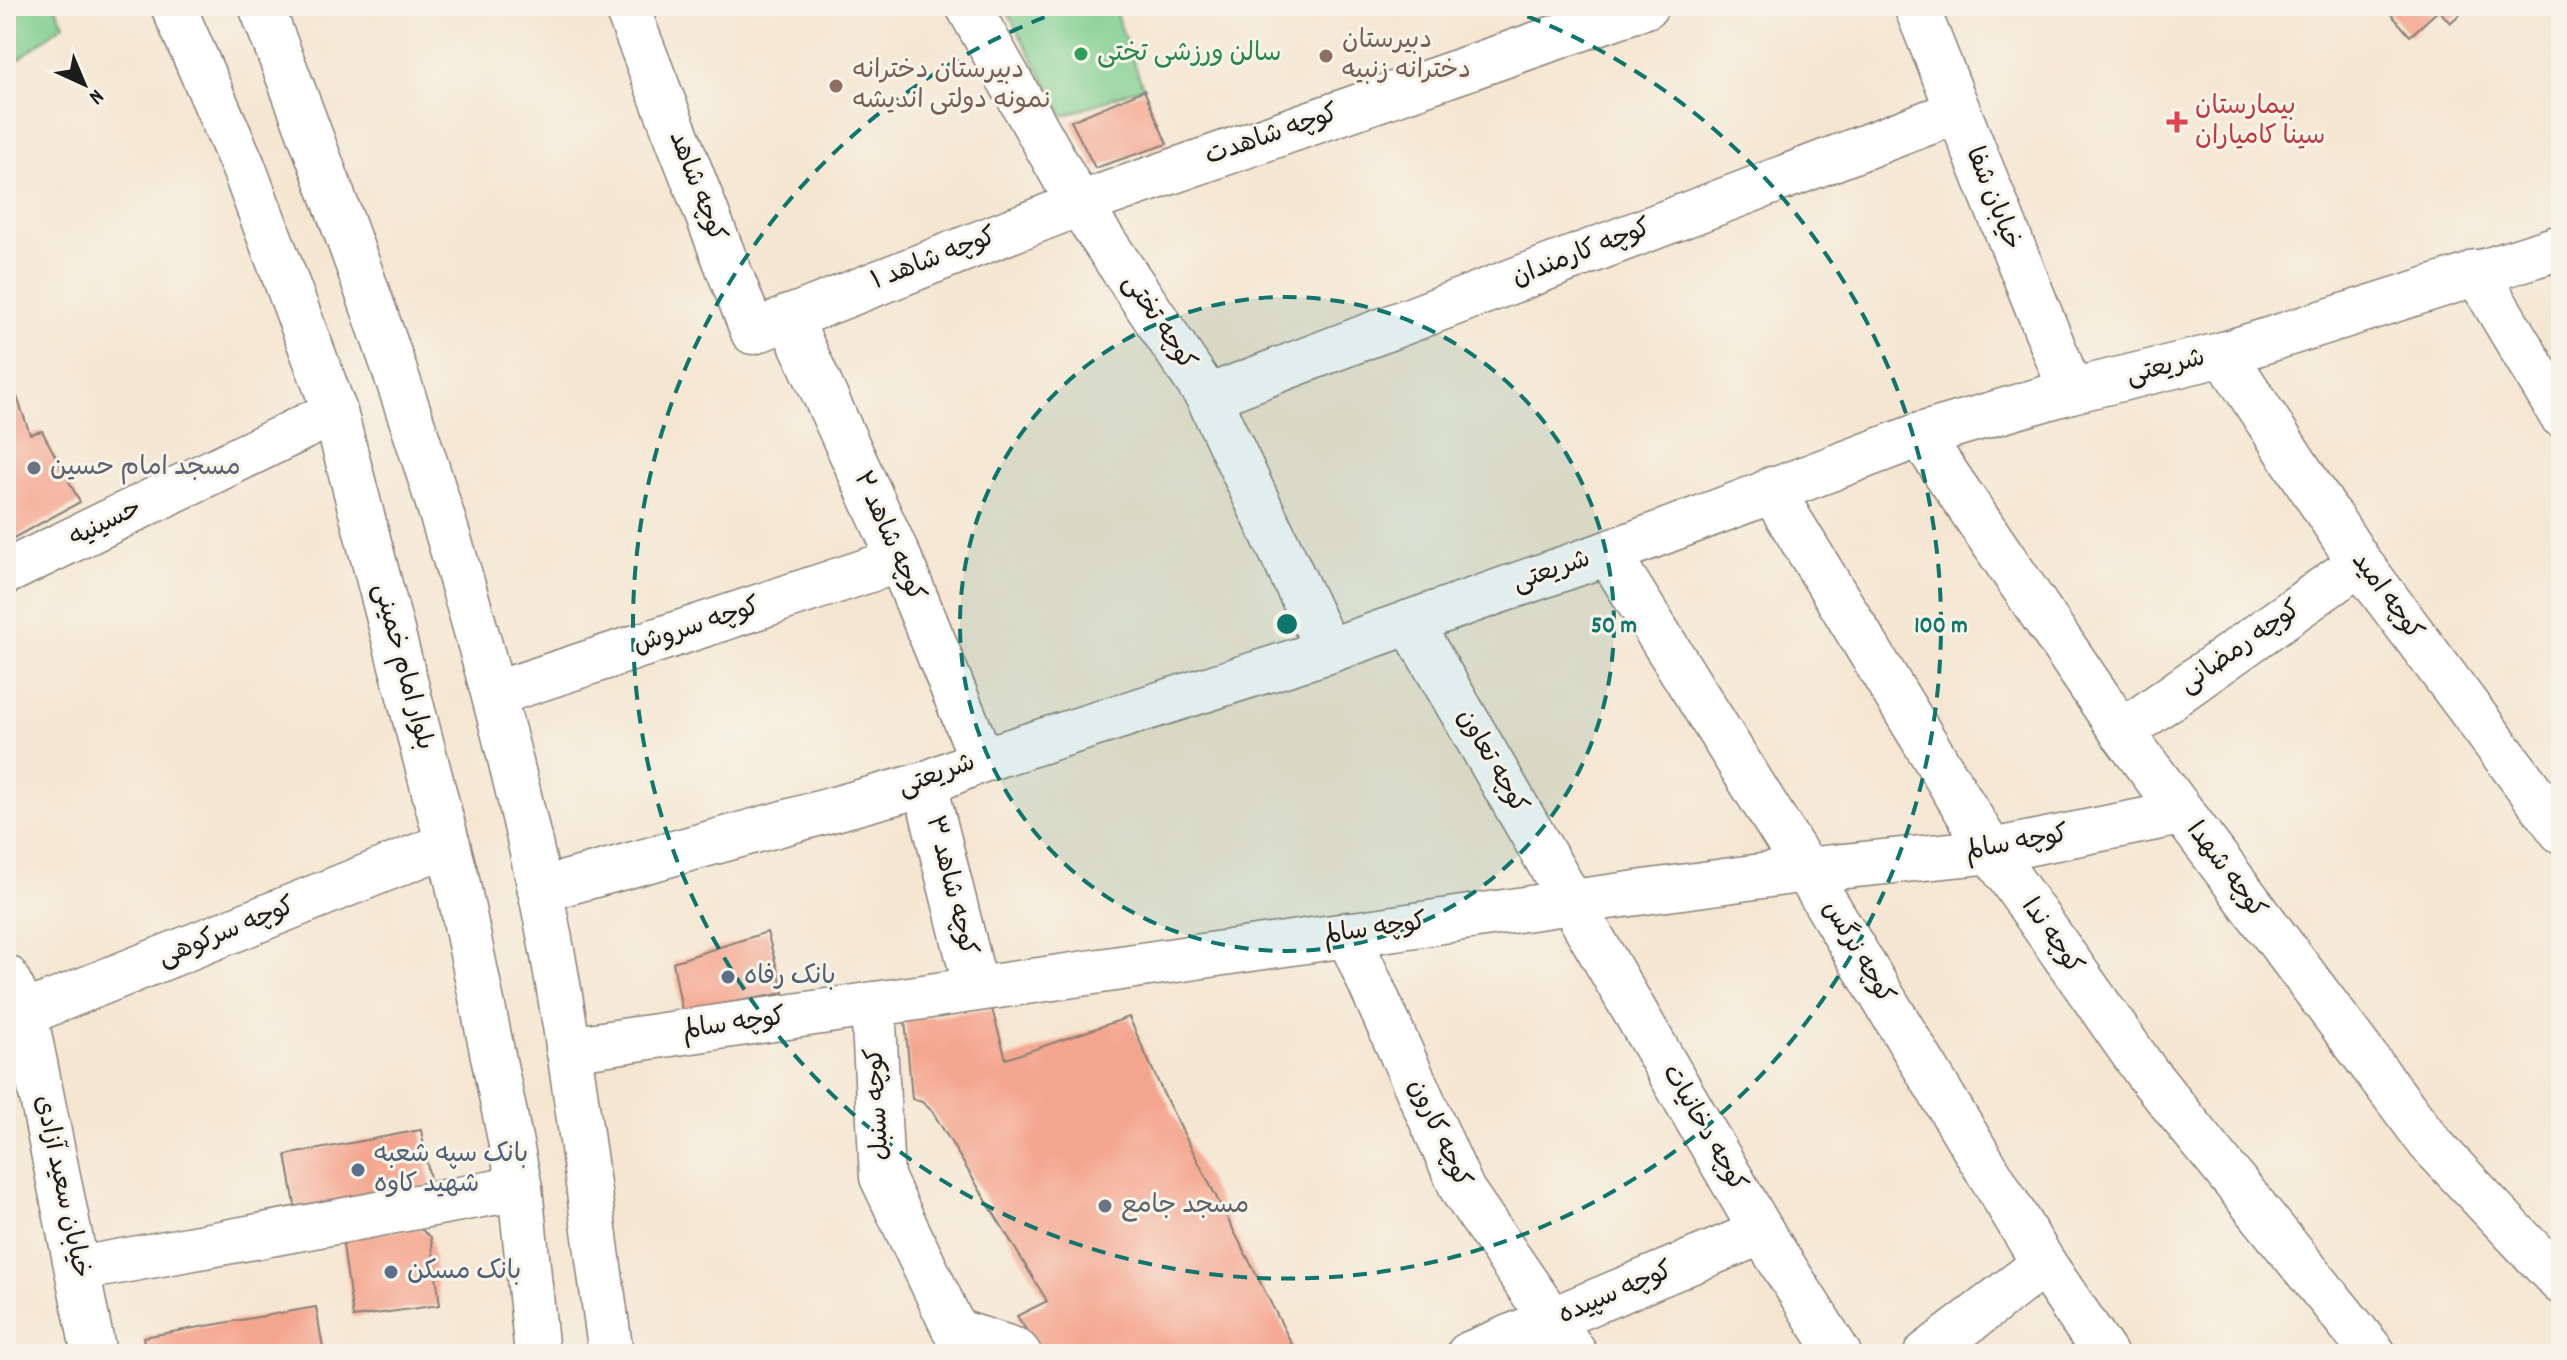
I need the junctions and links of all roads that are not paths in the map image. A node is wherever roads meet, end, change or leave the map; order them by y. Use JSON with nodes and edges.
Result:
{"nodes":[{"id":1,"x":173,"y":6,"type":"edge"},
{"id":2,"x":261,"y":6,"type":"edge"},
{"id":3,"x":626,"y":6,"type":"edge"},
{"id":4,"x":968,"y":6,"type":"edge"},
{"id":5,"x":1646,"y":6,"type":"edge"},
{"id":6,"x":1916,"y":6,"type":"edge"},
{"id":7,"x":1956,"y":112,"type":"junction"},
{"id":8,"x":1079,"y":204,"type":"junction"},
{"id":9,"x":2561,"y":247,"type":"edge"},
{"id":10,"x":2476,"y":272,"type":"junction"},
{"id":11,"x":789,"y":317,"type":"junction"},
{"id":12,"x":2224,"y":354,"type":"junction"},
{"id":13,"x":2071,"y":391,"type":"junction"},
{"id":14,"x":1208,"y":397,"type":"junction"},
{"id":15,"x":335,"y":412,"type":"junction"},
{"id":16,"x":2561,"y":415,"type":"edge"},
{"id":17,"x":1920,"y":435,"type":"junction"},
{"id":18,"x":1771,"y":489,"type":"junction"},
{"id":19,"x":1608,"y":553,"type":"junction"},
{"id":20,"x":900,"y":560,"type":"junction"},
{"id":21,"x":2360,"y":563,"type":"junction"},
{"id":22,"x":6,"y":572,"type":"edge"},
{"id":23,"x":1410,"y":622,"type":"junction"},
{"id":24,"x":1328,"y":651,"type":"junction"},
{"id":25,"x":494,"y":694,"type":"junction"},
{"id":26,"x":2122,"y":732,"type":"junction"},
{"id":27,"x":982,"y":760,"type":"junction"},
{"id":28,"x":925,"y":784,"type":"junction"},
{"id":29,"x":2181,"y":813,"type":"junction"},
{"id":30,"x":2561,"y":831,"type":"edge"},
{"id":31,"x":448,"y":844,"type":"junction"},
{"id":32,"x":1991,"y":851,"type":"junction"},
{"id":33,"x":1806,"y":870,"type":"junction"},
{"id":34,"x":540,"y":890,"type":"junction"},
{"id":35,"x":1572,"y":902,"type":"junction"},
{"id":36,"x":1348,"y":934,"type":"junction"},
{"id":37,"x":976,"y":989,"type":"junction"},
{"id":38,"x":12,"y":1004,"type":"edge"},
{"id":39,"x":873,"y":1004,"type":"junction"},
{"id":40,"x":568,"y":1049,"type":"junction"},
{"id":41,"x":520,"y":1188,"type":"junction"},
{"id":42,"x":1762,"y":1232,"type":"junction"},
{"id":43,"x":2044,"y":1264,"type":"junction"},
{"id":44,"x":79,"y":1269,"type":"junction"},
{"id":45,"x":2561,"y":1282,"type":"edge"},
{"id":46,"x":1564,"y":1337,"type":"edge"},
{"id":47,"x":954,"y":1343,"type":"edge"},
{"id":48,"x":94,"y":1354,"type":"edge"},
{"id":49,"x":537,"y":1354,"type":"edge"},
{"id":50,"x":611,"y":1354,"type":"edge"},
{"id":51,"x":1019,"y":1354,"type":"edge"},
{"id":52,"x":1469,"y":1354,"type":"edge"},
{"id":53,"x":1839,"y":1354,"type":"edge"},
{"id":54,"x":1926,"y":1354,"type":"edge"},
{"id":55,"x":2105,"y":1354,"type":"edge"},
{"id":56,"x":2374,"y":1354,"type":"edge"}],
"edges":[{"from":1,"to":15,"type":"street","name":"بلوار امام خمینی"},
{"from":2,"to":25,"type":"street"},
{"from":3,"to":11,"type":"street","name":"کوچه شاهد"},
{"from":4,"to":8,"type":"street","name":"کوچه تختی"},
{"from":5,"to":8,"type":"street","name":"کوچه شاهدت"},
{"from":6,"to":7,"type":"street","name":"خیابان شفا"},
{"from":7,"to":13,"type":"street","name":"خیابان شفا"},
{"from":7,"to":14,"type":"street","name":"کوچه کارمندان"},
{"from":8,"to":11,"type":"street","name":"کوچه شاهد ۱"},
{"from":8,"to":14,"type":"street","name":"کوچه تختی"},
{"from":9,"to":10,"type":"street","name":"شریعتی"},
{"from":10,"to":12,"type":"street","name":"شریعتی"},
{"from":10,"to":16,"type":"street"},
{"from":11,"to":20,"type":"street","name":"کوچه شاهد ۲"},
{"from":12,"to":13,"type":"street","name":"شریعتی"},
{"from":12,"to":21,"type":"street","name":"کوچه امید"},
{"from":13,"to":17,"type":"street","name":"شریعتی"},
{"from":14,"to":24,"type":"street","name":"کوچه تختی"},
{"from":15,"to":22,"type":"street","name":"حسینیه"},
{"from":15,"to":31,"type":"street","name":"بلوار امام خمینی"},
{"from":17,"to":18,"type":"street","name":"شریعتی"},
{"from":17,"to":26,"type":"street","name":"کوچه شهدا"},
{"from":18,"to":19,"type":"street","name":"شریعتی"},
{"from":18,"to":32,"type":"street","name":"کوچه ندا"},
{"from":19,"to":23,"type":"street","name":"شریعتی"},
{"from":19,"to":33,"type":"street","name":"کوچه نرگس"},
{"from":20,"to":25,"type":"street","name":"کوچه سروش"},
{"from":20,"to":27,"type":"street","name":"کوچه شاهد ۲"},
{"from":21,"to":26,"type":"street","name":"کوچه رمضانی"},
{"from":21,"to":30,"type":"street","name":"کوچه امید"},
{"from":23,"to":24,"type":"street","name":"شریعتی"},
{"from":23,"to":35,"type":"street","name":"کوچه تعاون"},
{"from":24,"to":27,"type":"street","name":"شریعتی"},
{"from":25,"to":34,"type":"street"},
{"from":26,"to":29,"type":"street","name":"کوچه شهدا"},
{"from":27,"to":28,"type":"street","name":"شریعتی"},
{"from":28,"to":34,"type":"street","name":"شریعتی"},
{"from":28,"to":37,"type":"street","name":"کوچه شاهد ۳"},
{"from":29,"to":32,"type":"street","name":"کوچه سالم"},
{"from":29,"to":45,"type":"street","name":"کوچه شهدا"},
{"from":31,"to":38,"type":"street","name":"کوچه سرکوهی"},
{"from":31,"to":41,"type":"street","name":"بلوار امام خمینی"},
{"from":32,"to":33,"type":"street","name":"کوچه سالم"},
{"from":32,"to":56,"type":"street","name":"کوچه ندا"},
{"from":33,"to":35,"type":"street","name":"کوچه سالم"},
{"from":33,"to":43,"type":"street","name":"کوچه نرگس"},
{"from":34,"to":40,"type":"street"},
{"from":35,"to":36,"type":"street","name":"کوچه سالم"},
{"from":35,"to":42,"type":"street","name":"کوچه دخانیات"},
{"from":36,"to":37,"type":"street","name":"کوچه سالم"},
{"from":36,"to":46,"type":"street","name":"کوچه کارون"},
{"from":37,"to":39,"type":"street","name":"کوچه سالم"},
{"from":38,"to":44,"type":"street","name":"خیابان سعید آزادی"},
{"from":39,"to":40,"type":"street","name":"کوچه سالم"},
{"from":39,"to":47,"type":"street","name":"کوچه سنبل"},
{"from":40,"to":50,"type":"street"},
{"from":41,"to":44,"type":"street"},
{"from":41,"to":49,"type":"street","name":"بلوار امام خمینی"},
{"from":42,"to":46,"type":"street","name":"کوچه سپیده"},
{"from":42,"to":53,"type":"street","name":"کوچه دخانیات"},
{"from":43,"to":54,"type":"street"},
{"from":43,"to":55,"type":"street","name":"کوچه نرگس"},
{"from":44,"to":48,"type":"street","name":"خیابان سعید آزادی"},
{"from":46,"to":52,"type":"street","name":"کوچه سپیده"},
{"from":47,"to":51,"type":"street"}]}
